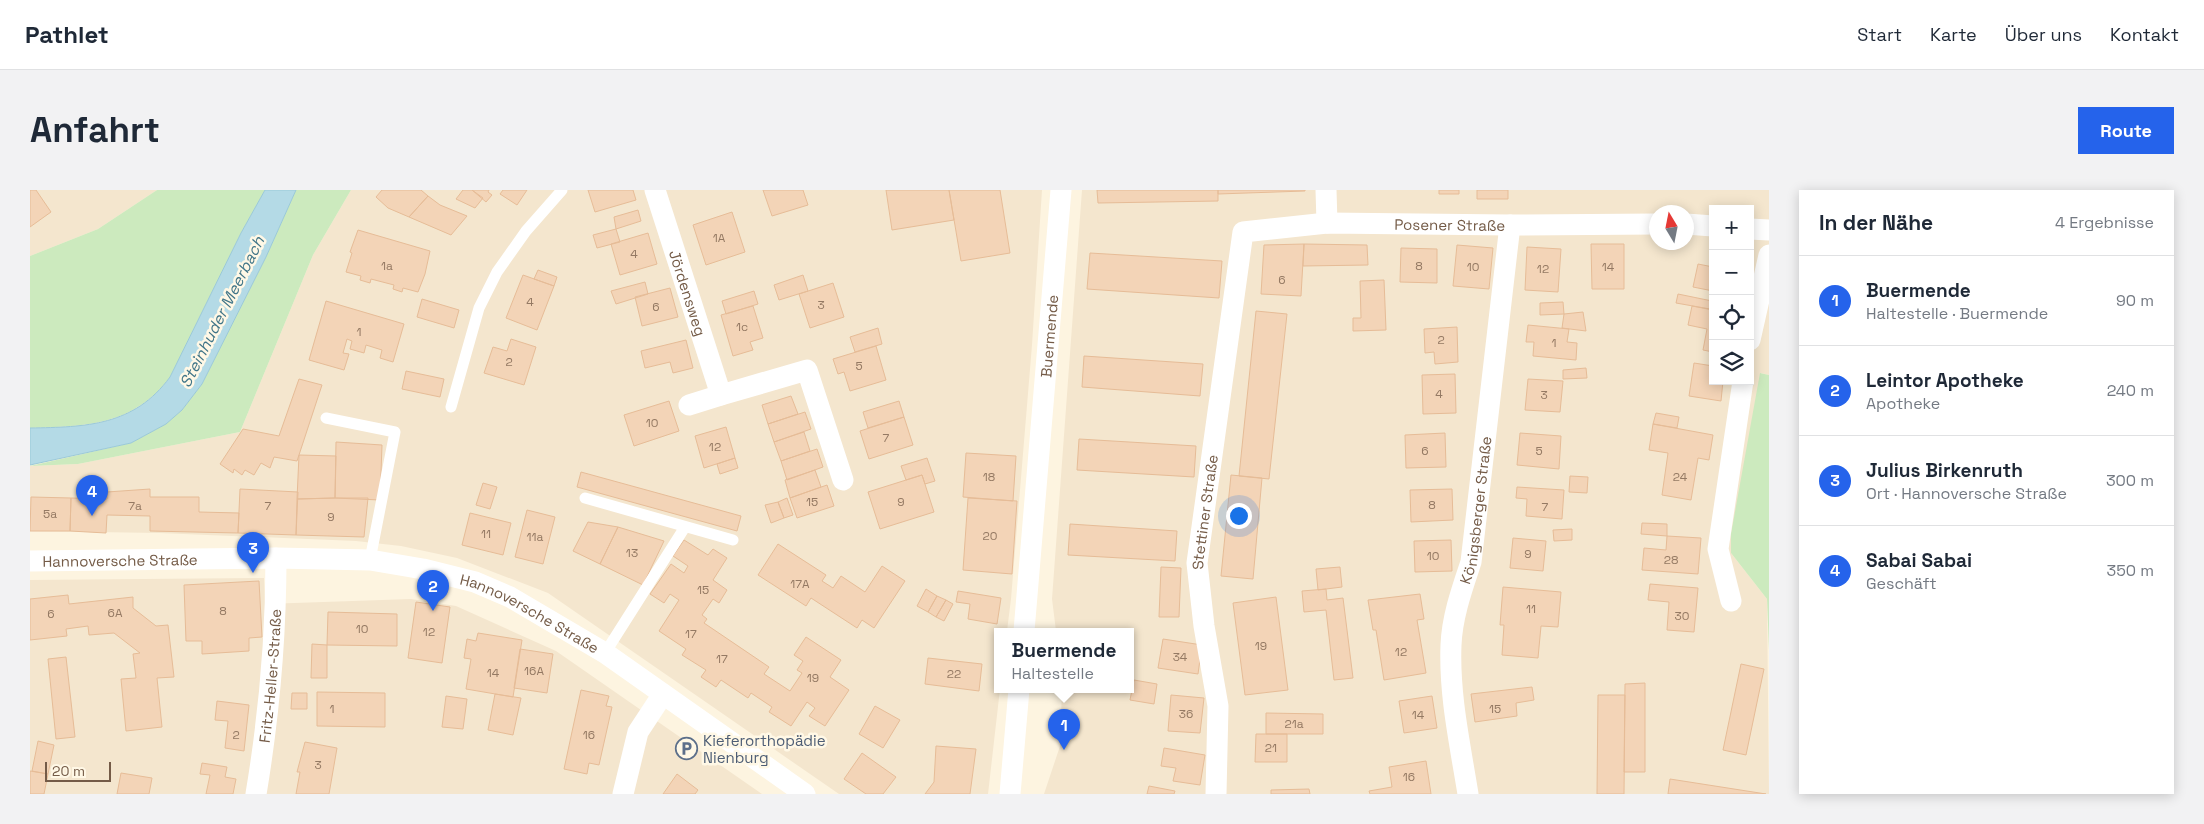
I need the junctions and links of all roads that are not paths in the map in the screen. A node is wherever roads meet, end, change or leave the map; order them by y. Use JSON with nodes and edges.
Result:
{"nodes":[{"id":1,"x":562,"y":190,"type":"edge"},
{"id":2,"x":655,"y":190,"type":"edge"},
{"id":3,"x":1061,"y":190,"type":"edge"},
{"id":4,"x":1326,"y":190,"type":"edge"},
{"id":5,"x":1327,"y":223,"type":"junction"},
{"id":6,"x":1649,"y":224,"type":"edge"},
{"id":7,"x":1510,"y":225,"type":"junction"},
{"id":8,"x":1694,"y":225,"type":"edge"},
{"id":9,"x":1709,"y":226,"type":"edge"},
{"id":10,"x":1754,"y":229,"type":"edge"},
{"id":11,"x":1769,"y":230,"type":"edge"},
{"id":12,"x":1243,"y":232,"type":"joint"},
{"id":13,"x":1769,"y":255,"type":"edge"},
{"id":14,"x":1754,"y":322,"type":"edge"},
{"id":15,"x":1742,"y":385,"type":"edge"},
{"id":16,"x":721,"y":395,"type":"junction"},
{"id":17,"x":689,"y":405,"type":"dead end"},
{"id":18,"x":451,"y":407,"type":"dead end"},
{"id":19,"x":326,"y":418,"type":"dead end"},
{"id":20,"x":843,"y":480,"type":"dead end"},
{"id":21,"x":585,"y":498,"type":"dead end"},
{"id":22,"x":685,"y":526,"type":"junction"},
{"id":23,"x":733,"y":540,"type":"dead end"},
{"id":24,"x":276,"y":558,"type":"junction"},
{"id":25,"x":370,"y":560,"type":"junction"},
{"id":26,"x":30,"y":561,"type":"edge"},
{"id":27,"x":1731,"y":601,"type":"dead end"},
{"id":28,"x":1024,"y":628,"type":"edge"},
{"id":29,"x":605,"y":653,"type":"junction"},
{"id":30,"x":1019,"y":693,"type":"edge"},
{"id":31,"x":663,"y":694,"type":"junction"},
{"id":32,"x":256,"y":794,"type":"edge"},
{"id":33,"x":623,"y":794,"type":"edge"},
{"id":34,"x":805,"y":794,"type":"edge"},
{"id":35,"x":1010,"y":794,"type":"edge"},
{"id":36,"x":1216,"y":794,"type":"edge"},
{"id":37,"x":1468,"y":794,"type":"edge"}],
"edges":[{"from":1,"to":18,"type":"lane"},
{"from":2,"to":16,"type":"street","name":"Jördensweg"},
{"from":3,"to":28,"type":"street","name":"Buermende"},
{"from":4,"to":5,"type":"street"},
{"from":5,"to":7,"type":"street","name":"Posener Straße"},
{"from":5,"to":12,"type":"street","name":"Posener Straße"},
{"from":6,"to":7,"type":"street","name":"Posener Straße"},
{"from":7,"to":37,"type":"street","name":"Königsberger Straße"},
{"from":8,"to":9,"type":"street"},
{"from":10,"to":11,"type":"street"},
{"from":12,"to":36,"type":"street","name":"Stettiner Straße"},
{"from":13,"to":14,"type":"street"},
{"from":15,"to":27,"type":"street"},
{"from":16,"to":17,"type":"street"},
{"from":16,"to":20,"type":"street"},
{"from":19,"to":25,"type":"lane"},
{"from":21,"to":22,"type":"lane"},
{"from":22,"to":23,"type":"lane"},
{"from":22,"to":29,"type":"lane"},
{"from":24,"to":25,"type":"street","name":"Hannoversche Straße"},
{"from":24,"to":26,"type":"street","name":"Hannoversche Straße"},
{"from":24,"to":32,"type":"street","name":"Fritz-Heller-Straße"},
{"from":25,"to":29,"type":"street","name":"Hannoversche Straße"},
{"from":29,"to":31,"type":"street","name":"Hannoversche Straße"},
{"from":30,"to":35,"type":"street"},
{"from":31,"to":33,"type":"street"},
{"from":31,"to":34,"type":"street","name":"Hannoversche Straße"}]}
